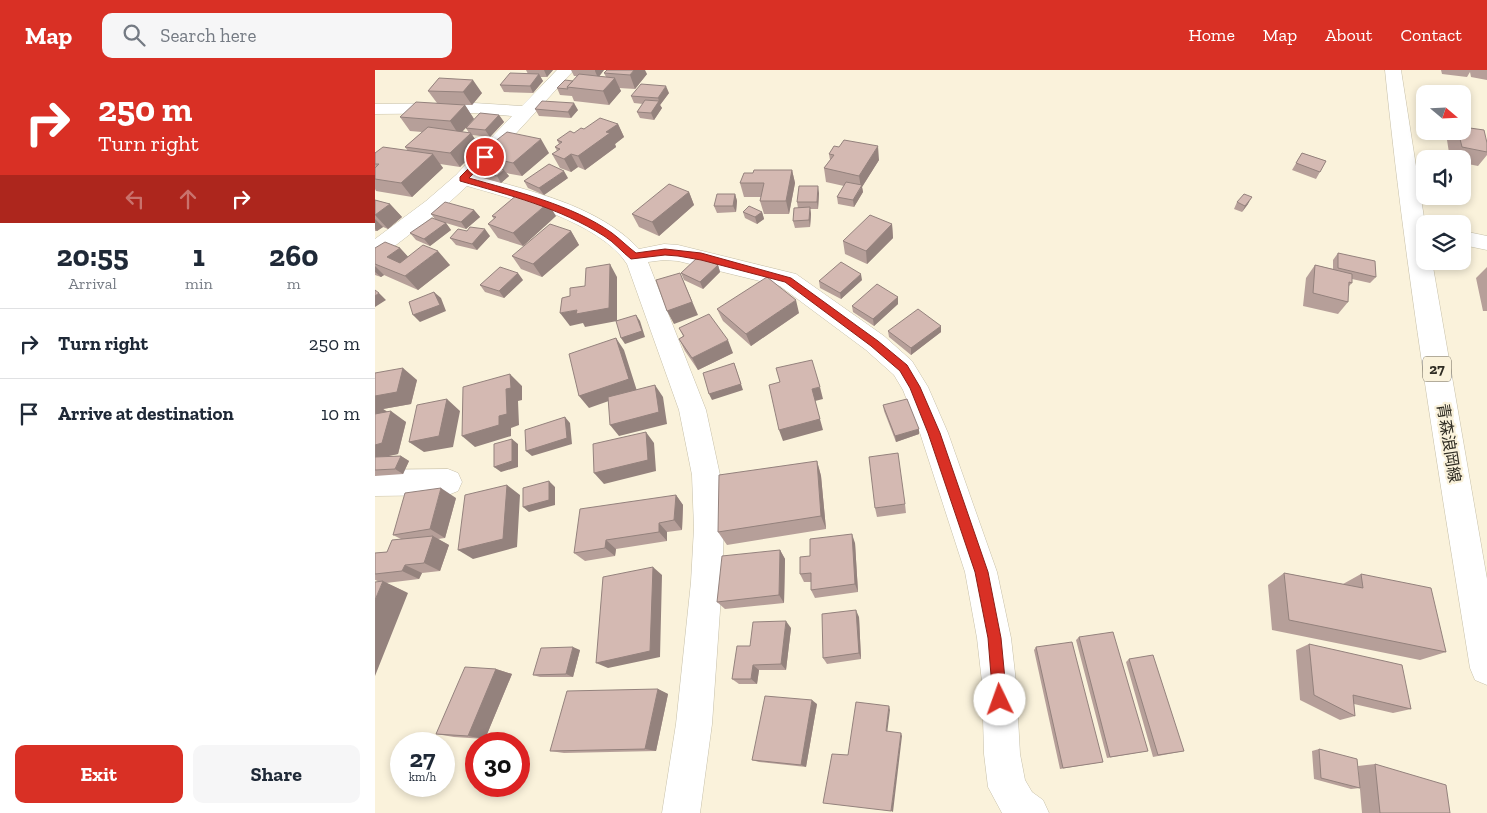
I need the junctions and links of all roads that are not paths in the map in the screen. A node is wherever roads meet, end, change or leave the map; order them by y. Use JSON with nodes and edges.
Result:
{"nodes":[{"id":1,"x":565,"y":70,"type":"edge"},
{"id":2,"x":1393,"y":70,"type":"edge"},
{"id":3,"x":375,"y":109,"type":"edge"},
{"id":4,"x":527,"y":112,"type":"junction"},
{"id":5,"x":463,"y":179,"type":"junction"},
{"id":6,"x":1417,"y":215,"type":"edge"},
{"id":7,"x":1471,"y":240,"type":"edge"},
{"id":8,"x":1487,"y":243,"type":"edge"},
{"id":9,"x":375,"y":250,"type":"edge"},
{"id":10,"x":634,"y":257,"type":"junction"},
{"id":11,"x":1426,"y":270,"type":"edge"},
{"id":12,"x":448,"y":482,"type":"dead end"},
{"id":13,"x":375,"y":484,"type":"edge"},
{"id":14,"x":1487,"y":668,"type":"edge"},
{"id":15,"x":681,"y":813,"type":"edge"},
{"id":16,"x":1029,"y":813,"type":"edge"}],
"edges":[{"from":1,"to":4,"type":"street"},
{"from":2,"to":6,"type":"street","name":"青森浪岡線","number":"27"},
{"from":3,"to":4,"type":"street"},
{"from":4,"to":5,"type":"street"},
{"from":5,"to":9,"type":"street"},
{"from":5,"to":10,"type":"street"},
{"from":7,"to":8,"type":"street"},
{"from":10,"to":15,"type":"street"},
{"from":10,"to":16,"type":"street"},
{"from":11,"to":14,"type":"street","name":"青森浪岡線","number":"27"},
{"from":12,"to":13,"type":"street"}]}
